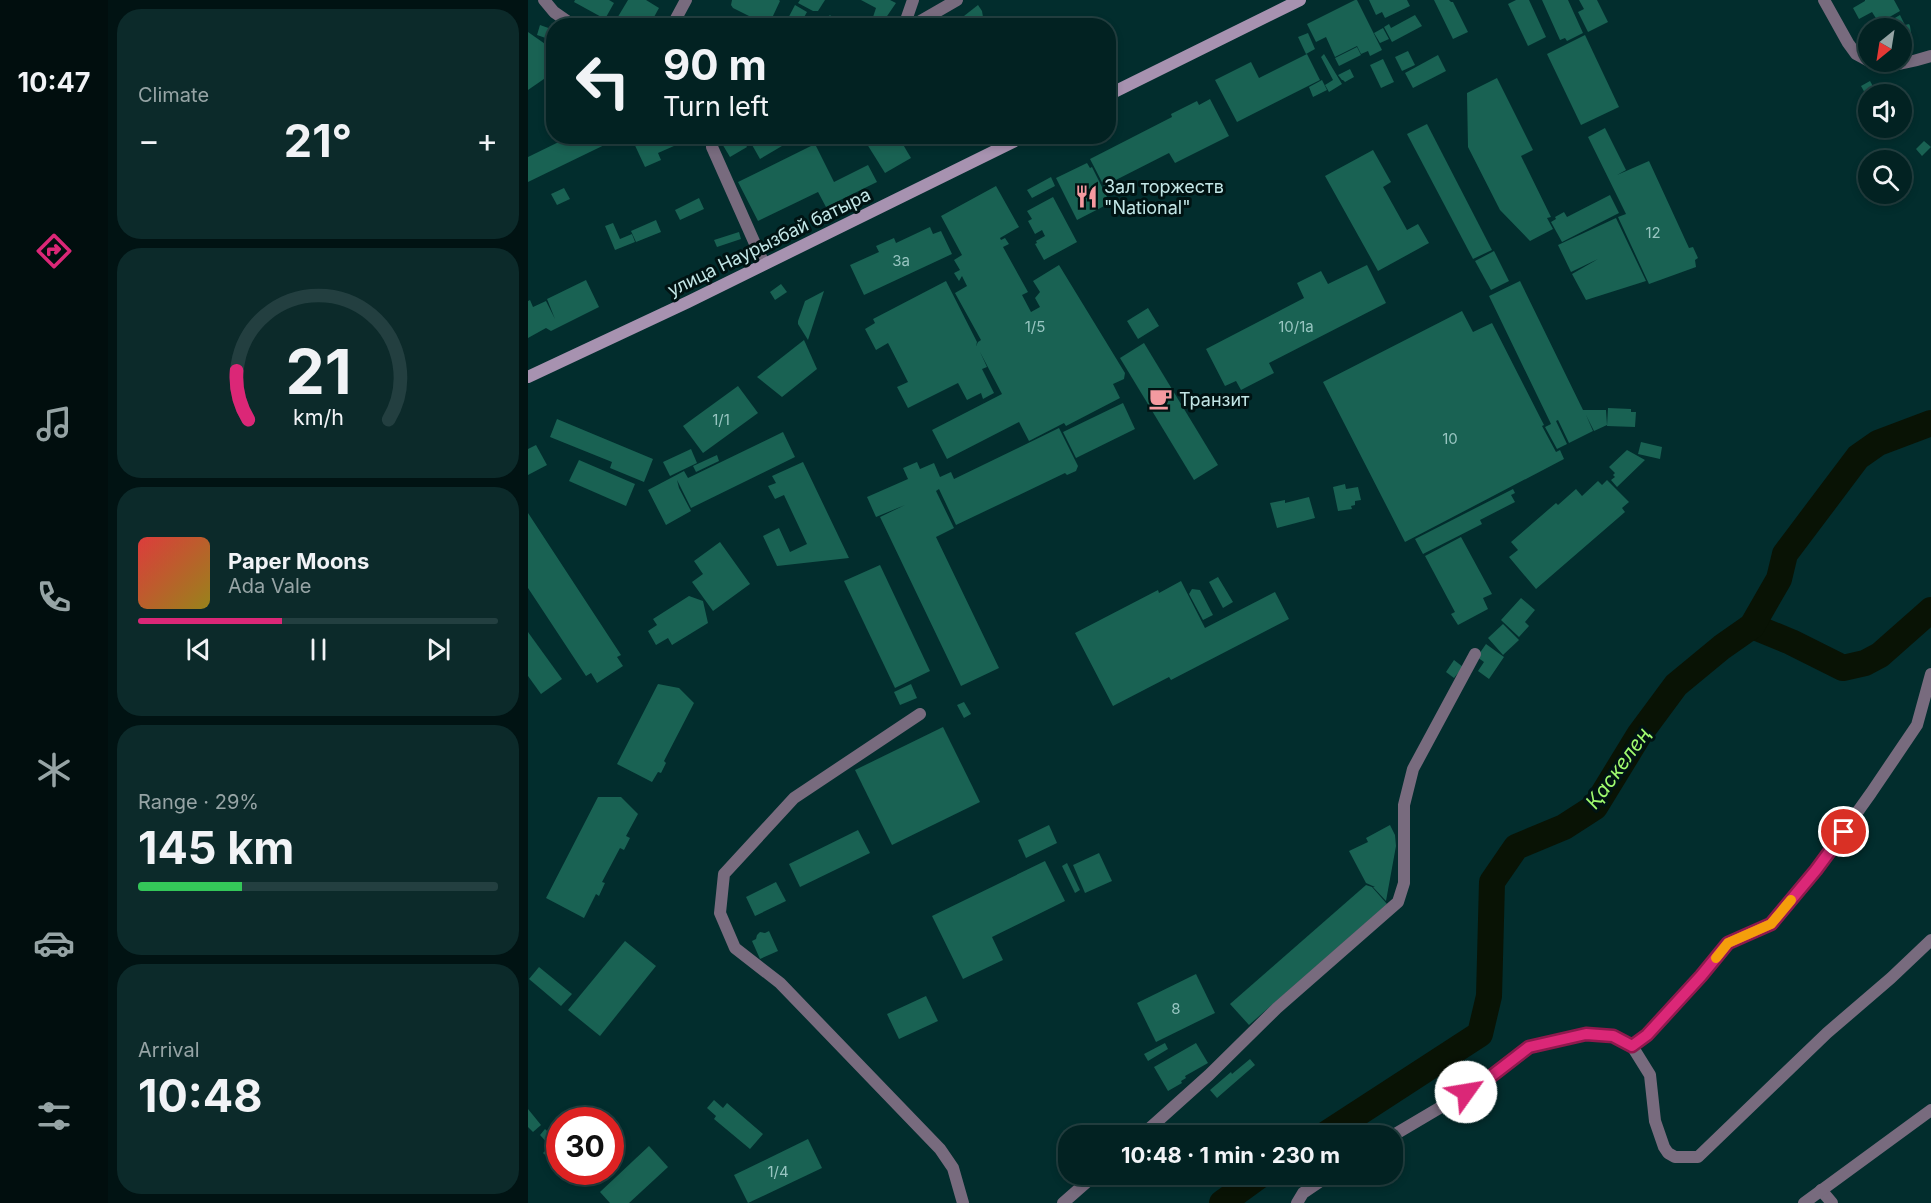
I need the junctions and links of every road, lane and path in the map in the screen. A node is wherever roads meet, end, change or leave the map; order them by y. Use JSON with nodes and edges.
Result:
{"nodes":[{"id":1,"x":544,"y":0,"type":"edge"},
{"id":2,"x":686,"y":0,"type":"edge"},
{"id":3,"x":913,"y":0,"type":"edge"},
{"id":4,"x":957,"y":0,"type":"edge"},
{"id":5,"x":1300,"y":0,"type":"edge"},
{"id":6,"x":1824,"y":0,"type":"edge"},
{"id":7,"x":563,"y":18,"type":"edge"},
{"id":8,"x":676,"y":18,"type":"edge"},
{"id":9,"x":907,"y":18,"type":"edge"},
{"id":10,"x":926,"y":18,"type":"edge"},
{"id":11,"x":1858,"y":55,"type":"edge"},
{"id":12,"x":1931,"y":56,"type":"edge"},
{"id":13,"x":1912,"y":61,"type":"edge"},
{"id":14,"x":1116,"y":91,"type":"edge"},
{"id":15,"x":712,"y":144,"type":"edge"},
{"id":16,"x":1010,"y":144,"type":"edge"},
{"id":17,"x":764,"y":264,"type":"junction"},
{"id":18,"x":528,"y":377,"type":"edge"},
{"id":19,"x":1475,"y":654,"type":"dead end"},
{"id":20,"x":1931,"y":674,"type":"edge"},
{"id":21,"x":920,"y":714,"type":"dead end"},
{"id":22,"x":1931,"y":940,"type":"edge"},
{"id":23,"x":1632,"y":1046,"type":"junction"},
{"id":24,"x":1931,"y":1110,"type":"edge"},
{"id":25,"x":1153,"y":1125,"type":"edge"},
{"id":26,"x":1403,"y":1129,"type":"edge"},
{"id":27,"x":1083,"y":1185,"type":"edge"},
{"id":28,"x":1315,"y":1185,"type":"edge"},
{"id":29,"x":1821,"y":1190,"type":"junction"},
{"id":30,"x":963,"y":1203,"type":"edge"},
{"id":31,"x":1063,"y":1203,"type":"edge"},
{"id":32,"x":1297,"y":1203,"type":"edge"},
{"id":33,"x":1804,"y":1203,"type":"edge"},
{"id":34,"x":1832,"y":1203,"type":"edge"}],
"edges":[{"from":1,"to":7,"type":"street"},
{"from":2,"to":8,"type":"street"},
{"from":3,"to":9,"type":"street"},
{"from":4,"to":10,"type":"street"},
{"from":5,"to":14,"type":"main road"},
{"from":6,"to":11,"type":"street"},
{"from":12,"to":13,"type":"street"},
{"from":15,"to":17,"type":"street"},
{"from":16,"to":17,"type":"main road","name":"улица Наурызбай батыра"},
{"from":17,"to":18,"type":"main road","name":"улица Наурызбай батыра"},
{"from":19,"to":25,"type":"street"},
{"from":20,"to":23,"type":"street"},
{"from":21,"to":30,"type":"street"},
{"from":22,"to":23,"type":"street"},
{"from":23,"to":26,"type":"street"},
{"from":24,"to":29,"type":"street"},
{"from":27,"to":31,"type":"street"},
{"from":28,"to":32,"type":"street"},
{"from":29,"to":33,"type":"street"},
{"from":29,"to":34,"type":"street"}]}
